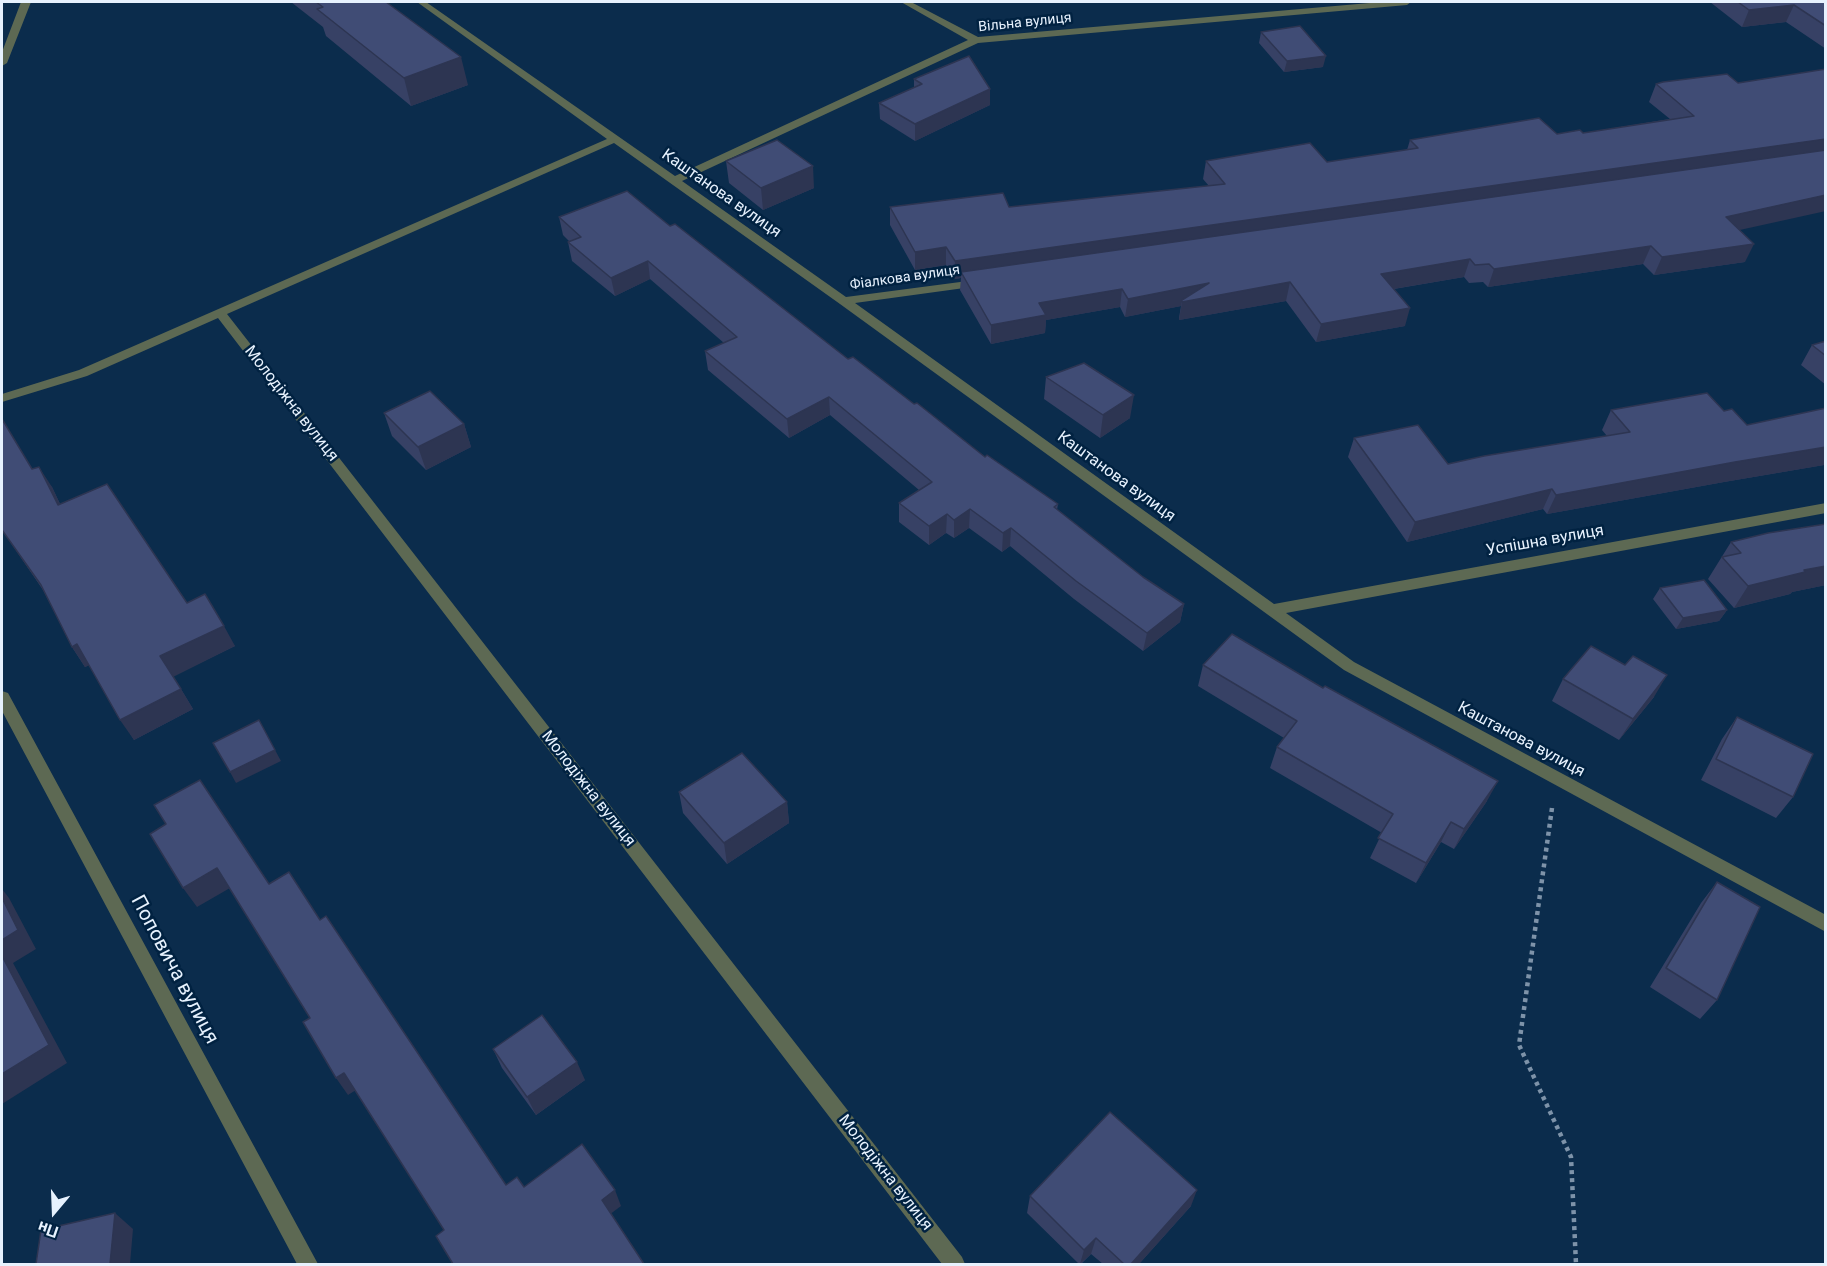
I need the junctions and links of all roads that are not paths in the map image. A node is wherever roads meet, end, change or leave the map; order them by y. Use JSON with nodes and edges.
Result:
{"nodes":[{"id":1,"x":26,"y":2,"type":"edge"},
{"id":2,"x":421,"y":2,"type":"edge"},
{"id":3,"x":904,"y":2,"type":"edge"},
{"id":4,"x":1295,"y":2,"type":"edge"},
{"id":5,"x":1407,"y":2,"type":"edge"},
{"id":6,"x":1305,"y":12,"type":"junction"},
{"id":7,"x":976,"y":40,"type":"junction"},
{"id":8,"x":2,"y":63,"type":"edge"},
{"id":9,"x":615,"y":139,"type":"junction"},
{"id":10,"x":674,"y":181,"type":"junction"},
{"id":11,"x":986,"y":281,"type":"edge"},
{"id":12,"x":844,"y":301,"type":"junction"},
{"id":13,"x":220,"y":312,"type":"junction"},
{"id":14,"x":2,"y":398,"type":"edge"},
{"id":15,"x":1826,"y":508,"type":"edge"},
{"id":16,"x":1272,"y":610,"type":"junction"},
{"id":17,"x":2,"y":697,"type":"edge"},
{"id":18,"x":1826,"y":924,"type":"edge"},
{"id":19,"x":308,"y":1264,"type":"edge"},
{"id":20,"x":955,"y":1264,"type":"edge"}],
"edges":[{"from":1,"to":8,"type":"street"},
{"from":2,"to":9,"type":"street","name":"Каштанова вулиця"},
{"from":3,"to":7,"type":"street"},
{"from":4,"to":6,"type":"street"},
{"from":5,"to":6,"type":"street","name":"Вільна вулиця"},
{"from":6,"to":7,"type":"street","name":"Вільна вулиця"},
{"from":7,"to":10,"type":"street","name":"Вільна вулиця"},
{"from":9,"to":10,"type":"street","name":"Каштанова вулиця"},
{"from":9,"to":13,"type":"street"},
{"from":10,"to":12,"type":"street","name":"Каштанова вулиця"},
{"from":11,"to":12,"type":"street","name":"Фіалкова вулиця"},
{"from":12,"to":16,"type":"street","name":"Каштанова вулиця"},
{"from":13,"to":14,"type":"street"},
{"from":13,"to":20,"type":"street","name":"Молодіжна вулиця"},
{"from":15,"to":16,"type":"street","name":"Успішна вулиця"},
{"from":16,"to":18,"type":"street","name":"Каштанова вулиця"},
{"from":17,"to":19,"type":"street","name":"Поповича вулиця"}]}
